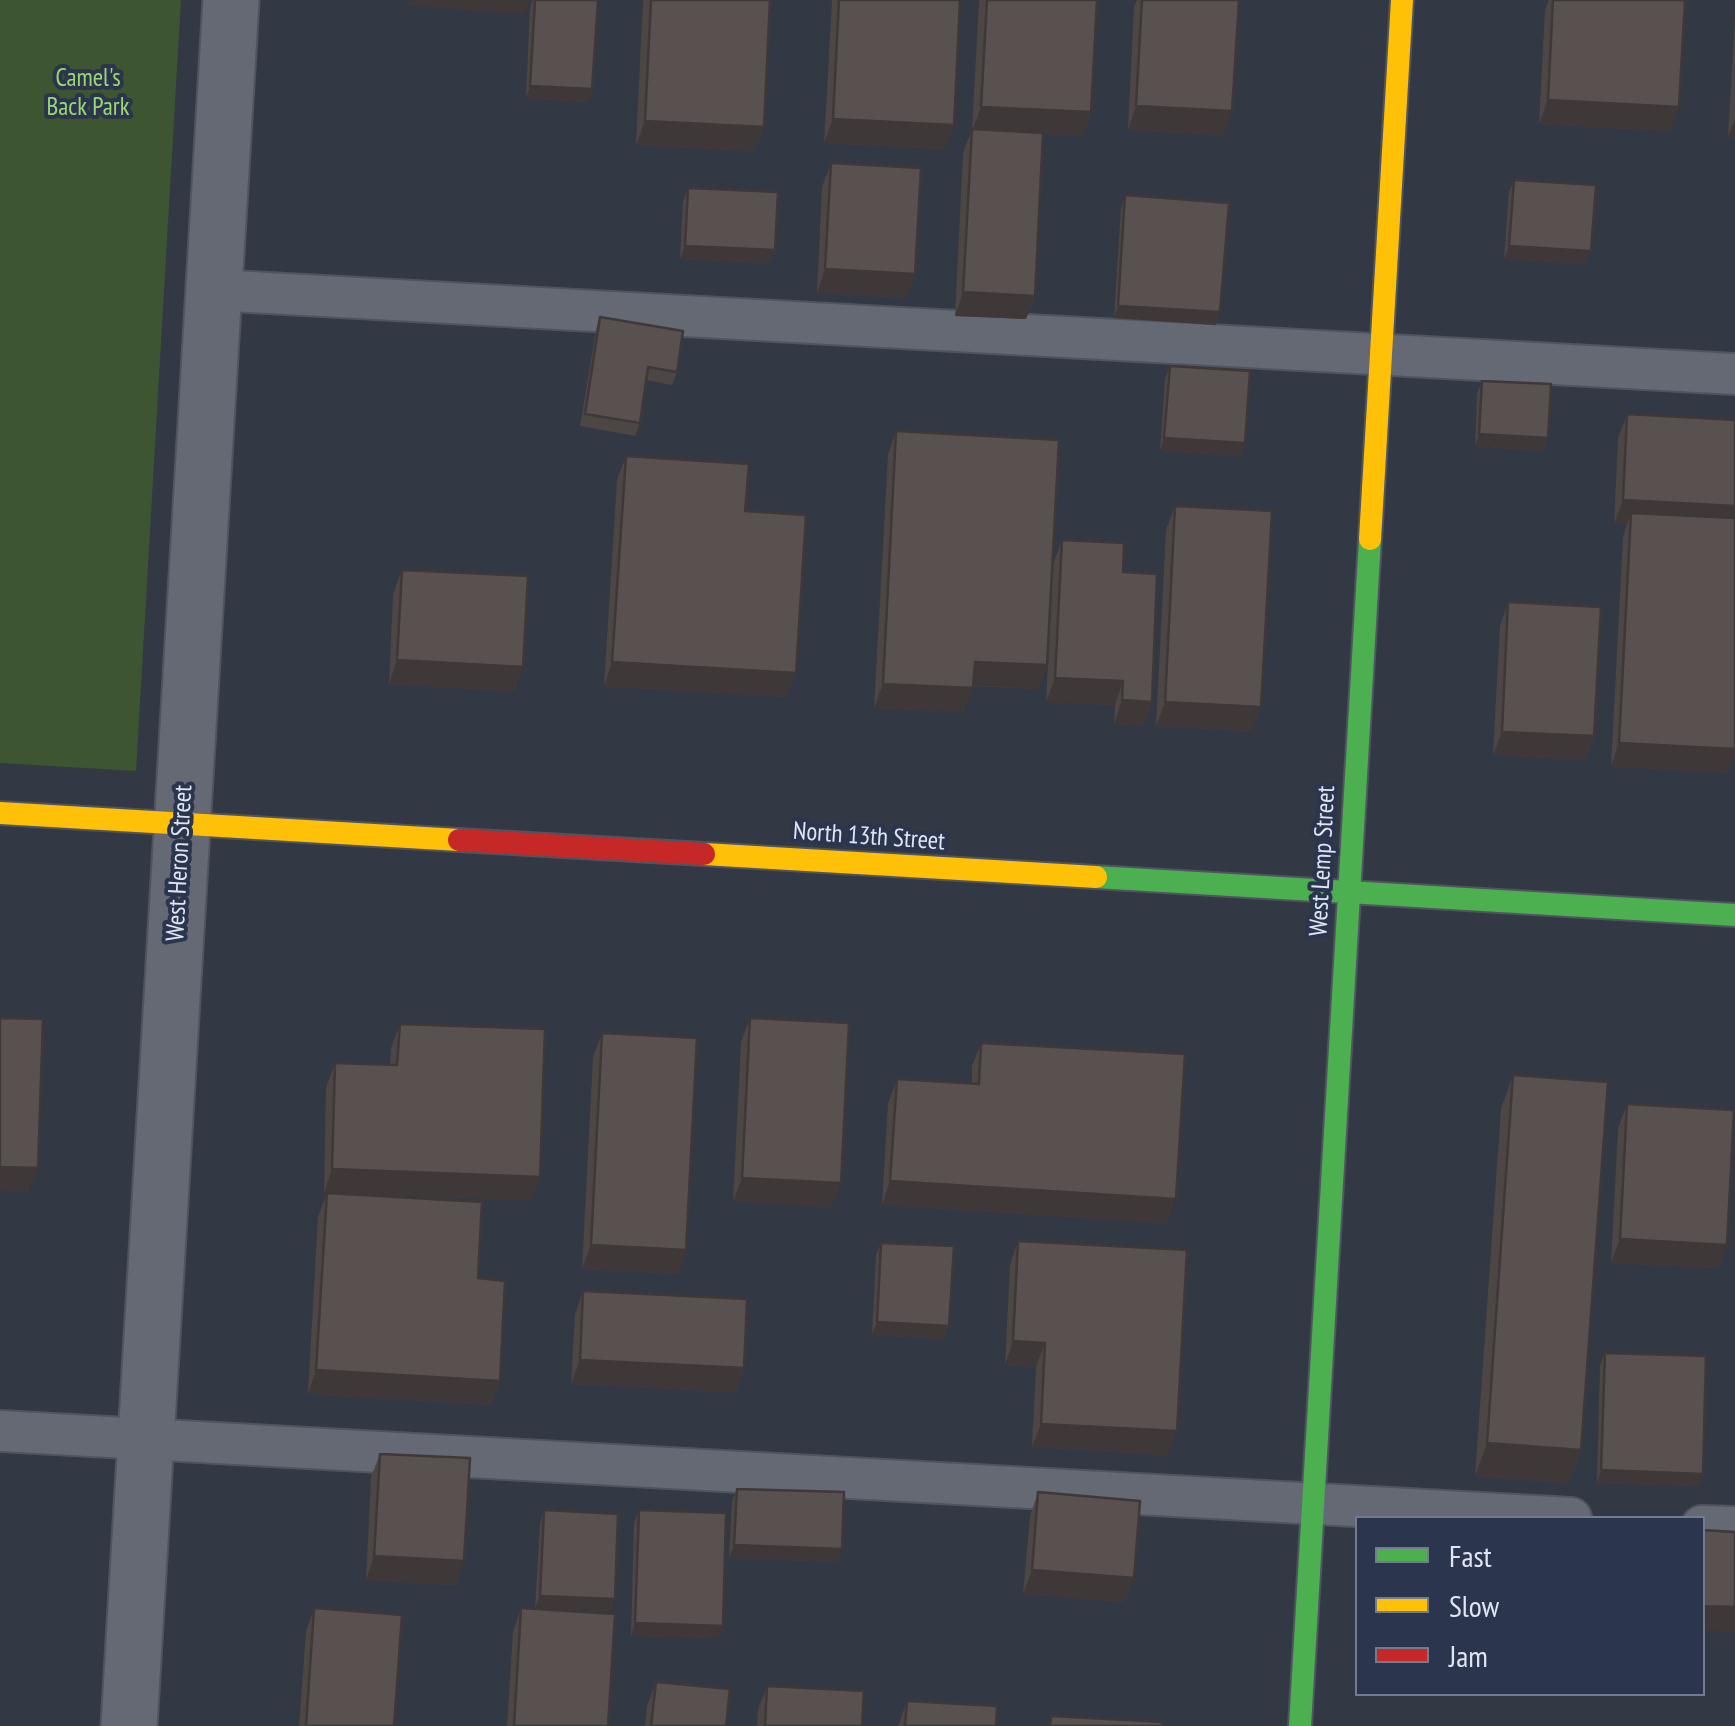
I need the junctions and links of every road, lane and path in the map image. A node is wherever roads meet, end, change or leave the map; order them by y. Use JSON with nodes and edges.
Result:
{"nodes":[{"id":1,"x":231,"y":0,"type":"edge"},
{"id":2,"x":1402,"y":0,"type":"edge"},
{"id":3,"x":214,"y":290,"type":"junction"},
{"id":4,"x":1381,"y":354,"type":"junction"},
{"id":5,"x":1735,"y":374,"type":"edge"},
{"id":6,"x":0,"y":813,"type":"edge"},
{"id":7,"x":182,"y":822,"type":"junction"},
{"id":8,"x":1349,"y":894,"type":"junction"},
{"id":9,"x":1735,"y":915,"type":"edge"},
{"id":10,"x":0,"y":1431,"type":"edge"},
{"id":11,"x":146,"y":1440,"type":"junction"},
{"id":12,"x":1313,"y":1506,"type":"junction"},
{"id":13,"x":1529,"y":1516,"type":"edge"},
{"id":14,"x":1705,"y":1526,"type":"edge"},
{"id":15,"x":1735,"y":1528,"type":"edge"},
{"id":16,"x":129,"y":1726,"type":"edge"},
{"id":17,"x":1300,"y":1726,"type":"edge"}],
"edges":[{"from":1,"to":3,"type":"street","name":"West Heron Street"},
{"from":2,"to":4,"type":"street","name":"West Lemp Street"},
{"from":3,"to":4,"type":"lane"},
{"from":3,"to":7,"type":"street","name":"West Heron Street"},
{"from":4,"to":5,"type":"lane"},
{"from":4,"to":8,"type":"street","name":"West Lemp Street"},
{"from":6,"to":7,"type":"street","name":"North 13th Street"},
{"from":7,"to":8,"type":"street","name":"North 13th Street"},
{"from":7,"to":11,"type":"street","name":"West Heron Street"},
{"from":8,"to":9,"type":"street","name":"North 13th Street"},
{"from":8,"to":12,"type":"street","name":"West Lemp Street"},
{"from":10,"to":11,"type":"lane"},
{"from":11,"to":12,"type":"lane"},
{"from":11,"to":16,"type":"street","name":"West Heron Street"},
{"from":12,"to":13,"type":"lane"},
{"from":12,"to":17,"type":"street","name":"West Lemp Street"},
{"from":14,"to":15,"type":"lane"}]}
